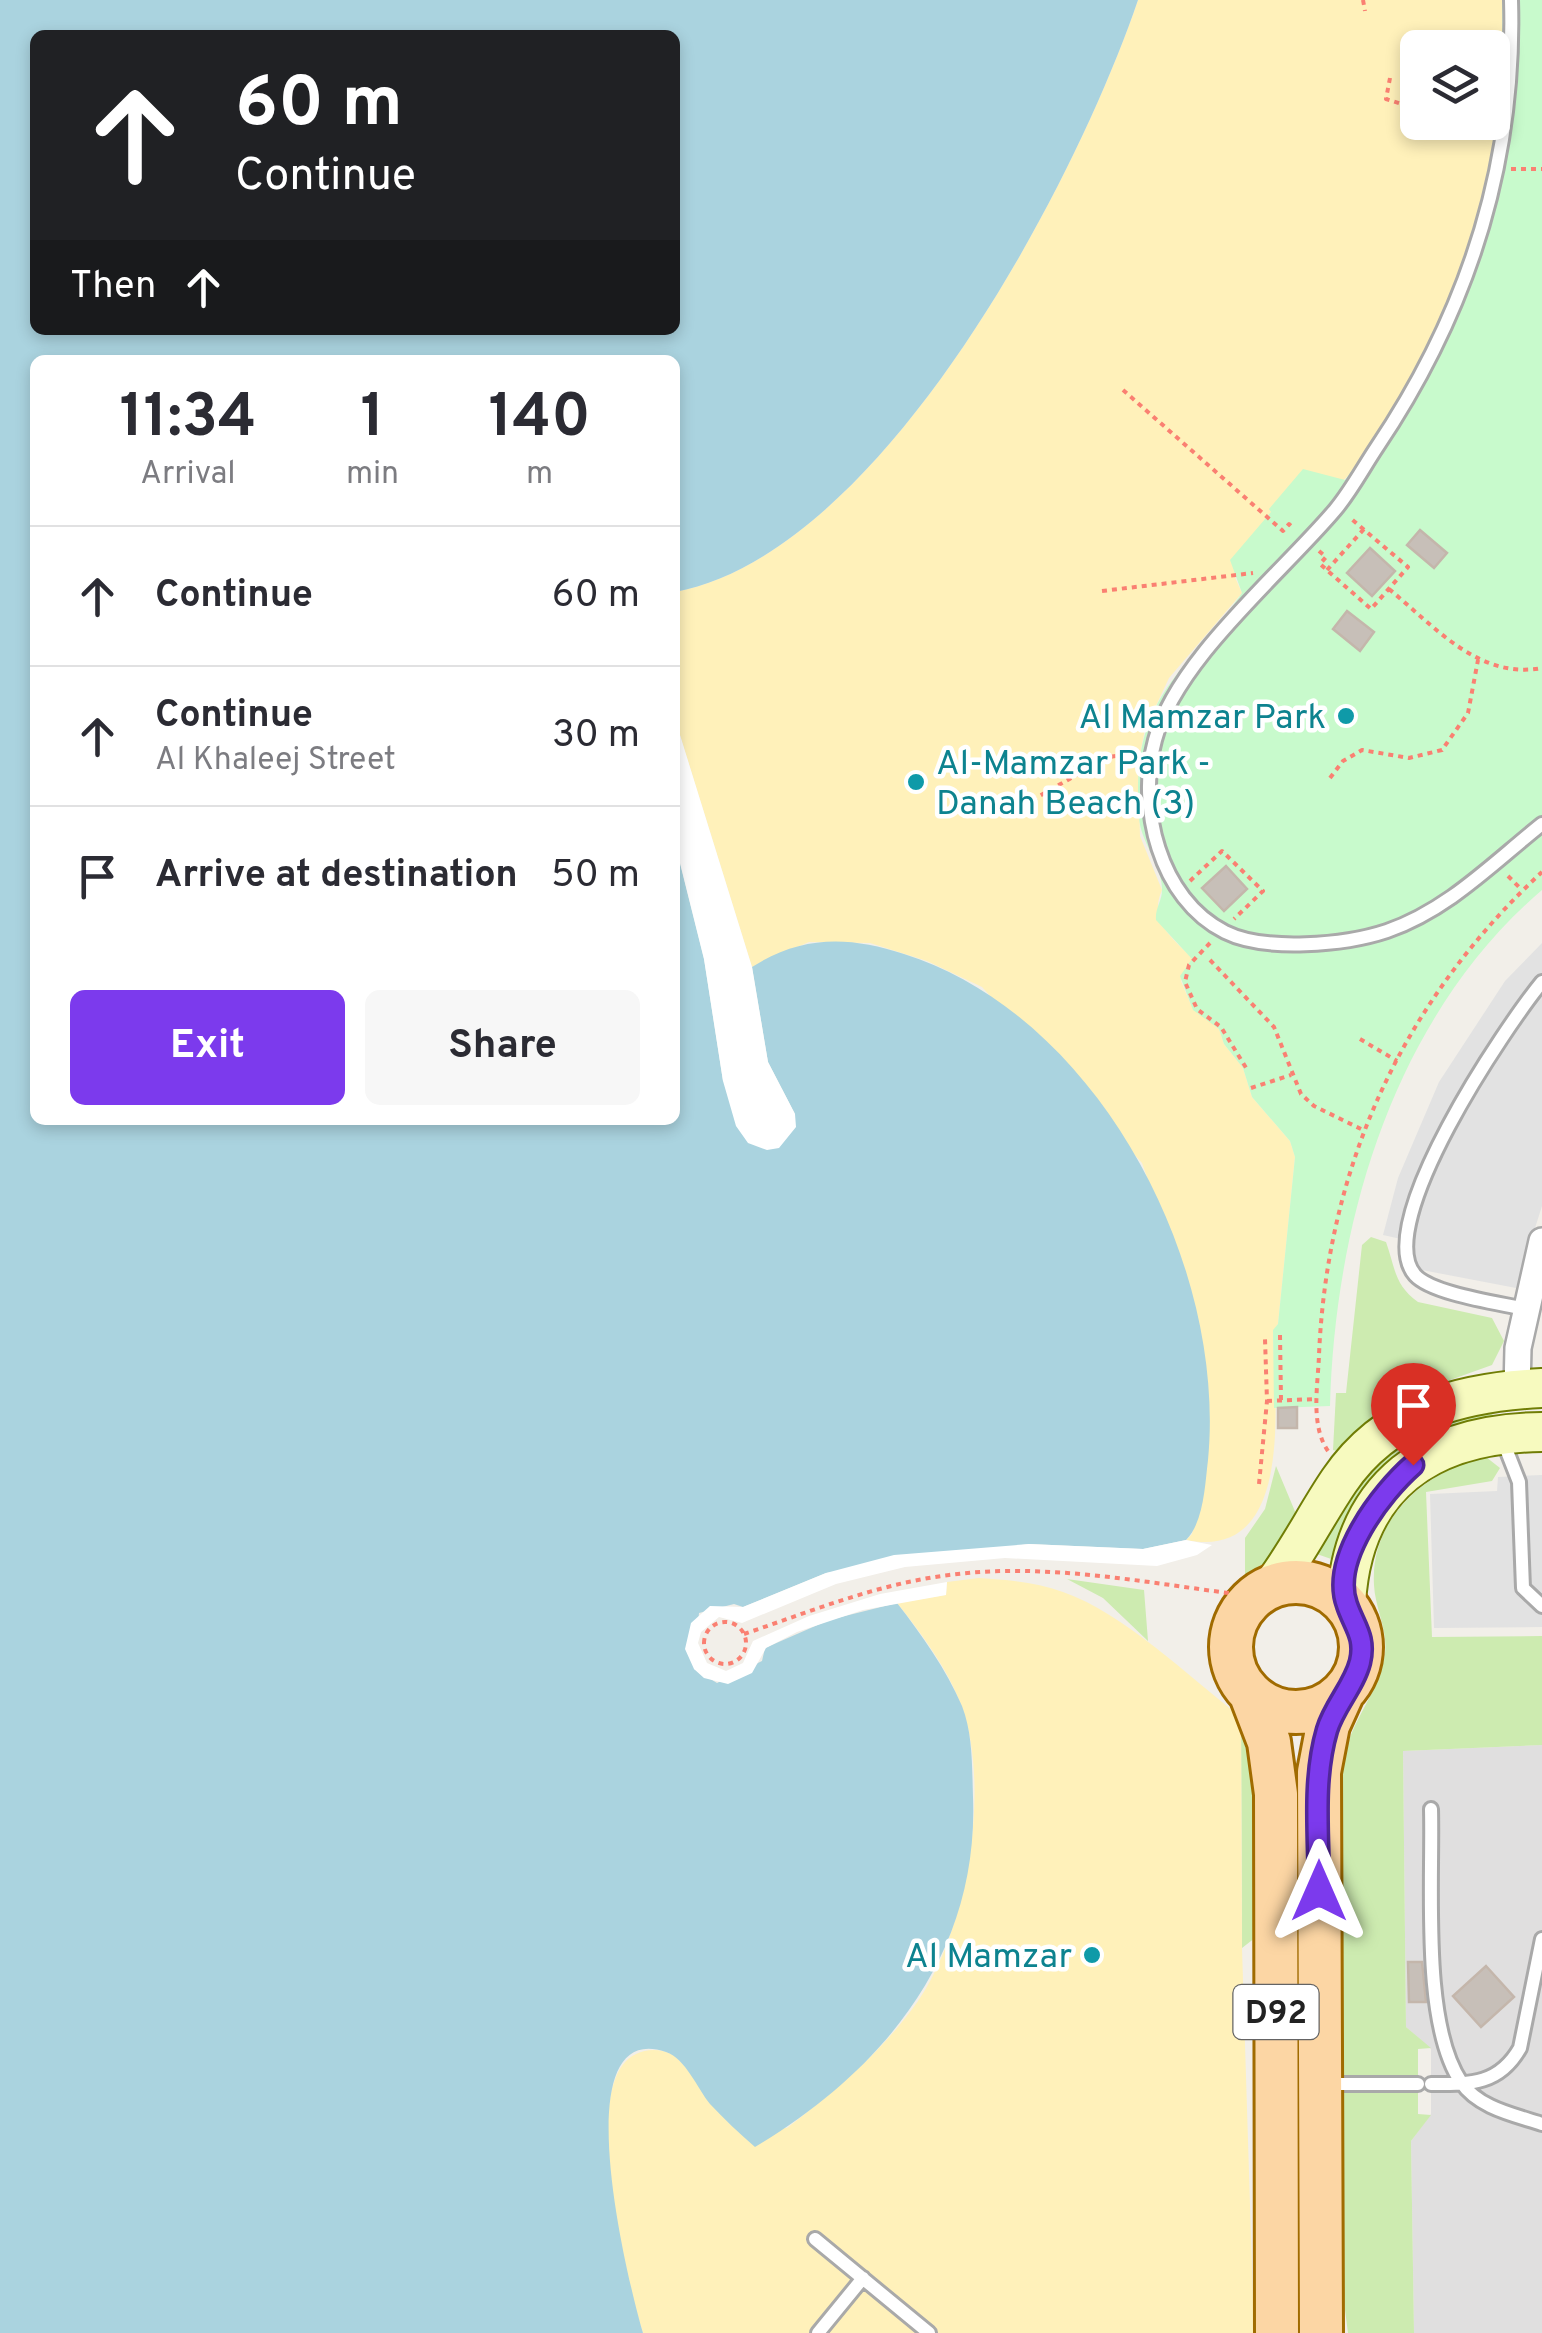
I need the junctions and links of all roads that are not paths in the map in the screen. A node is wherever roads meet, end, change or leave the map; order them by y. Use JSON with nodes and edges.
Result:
{"nodes":[{"id":1,"x":1511,"y":0,"type":"edge"},
{"id":2,"x":1542,"y":824,"type":"edge"},
{"id":3,"x":1542,"y":982,"type":"edge"},
{"id":4,"x":1542,"y":1241,"type":"edge"},
{"id":5,"x":1533,"y":1312,"type":"edge"},
{"id":6,"x":1529,"y":1389,"type":"edge"},
{"id":7,"x":1520,"y":1432,"type":"edge"},
{"id":8,"x":1264,"y":1591,"type":"junction"},
{"id":9,"x":1346,"y":1603,"type":"junction"},
{"id":10,"x":1542,"y":1606,"type":"edge"},
{"id":11,"x":1342,"y":1694,"type":"junction"},
{"id":12,"x":1252,"y":1695,"type":"junction"},
{"id":13,"x":1431,"y":1809,"type":"dead end"},
{"id":14,"x":1542,"y":1939,"type":"edge"},
{"id":15,"x":1320,"y":2084,"type":"junction"},
{"id":16,"x":1462,"y":2084,"type":"junction"},
{"id":17,"x":1542,"y":2124,"type":"edge"},
{"id":18,"x":815,"y":2239,"type":"dead end"},
{"id":19,"x":863,"y":2278,"type":"junction"},
{"id":20,"x":818,"y":2333,"type":"edge"},
{"id":21,"x":929,"y":2333,"type":"edge"},
{"id":22,"x":1277,"y":2333,"type":"edge"},
{"id":23,"x":1322,"y":2333,"type":"edge"}],
"edges":[{"from":1,"to":2,"type":"lane"},
{"from":3,"to":5,"type":"lane"},
{"from":4,"to":5,"type":"street"},
{"from":5,"to":6,"type":"street"},
{"from":6,"to":7,"type":"main road"},
{"from":6,"to":8,"type":"main road"},
{"from":7,"to":9,"type":"main road"},
{"from":7,"to":10,"type":"lane"},
{"from":8,"to":9,"type":"main road"},
{"from":8,"to":12,"type":"main road"},
{"from":9,"to":11,"type":"main road"},
{"from":11,"to":12,"type":"main road"},
{"from":11,"to":15,"type":"main road","number":"D92"},
{"from":12,"to":22,"type":"main road","number":"D92"},
{"from":13,"to":16,"type":"lane"},
{"from":14,"to":16,"type":"lane"},
{"from":15,"to":16,"type":"lane"},
{"from":15,"to":23,"type":"main road","number":"D92"},
{"from":16,"to":17,"type":"lane"},
{"from":18,"to":19,"type":"lane"},
{"from":19,"to":20,"type":"lane"},
{"from":19,"to":21,"type":"lane"}]}
